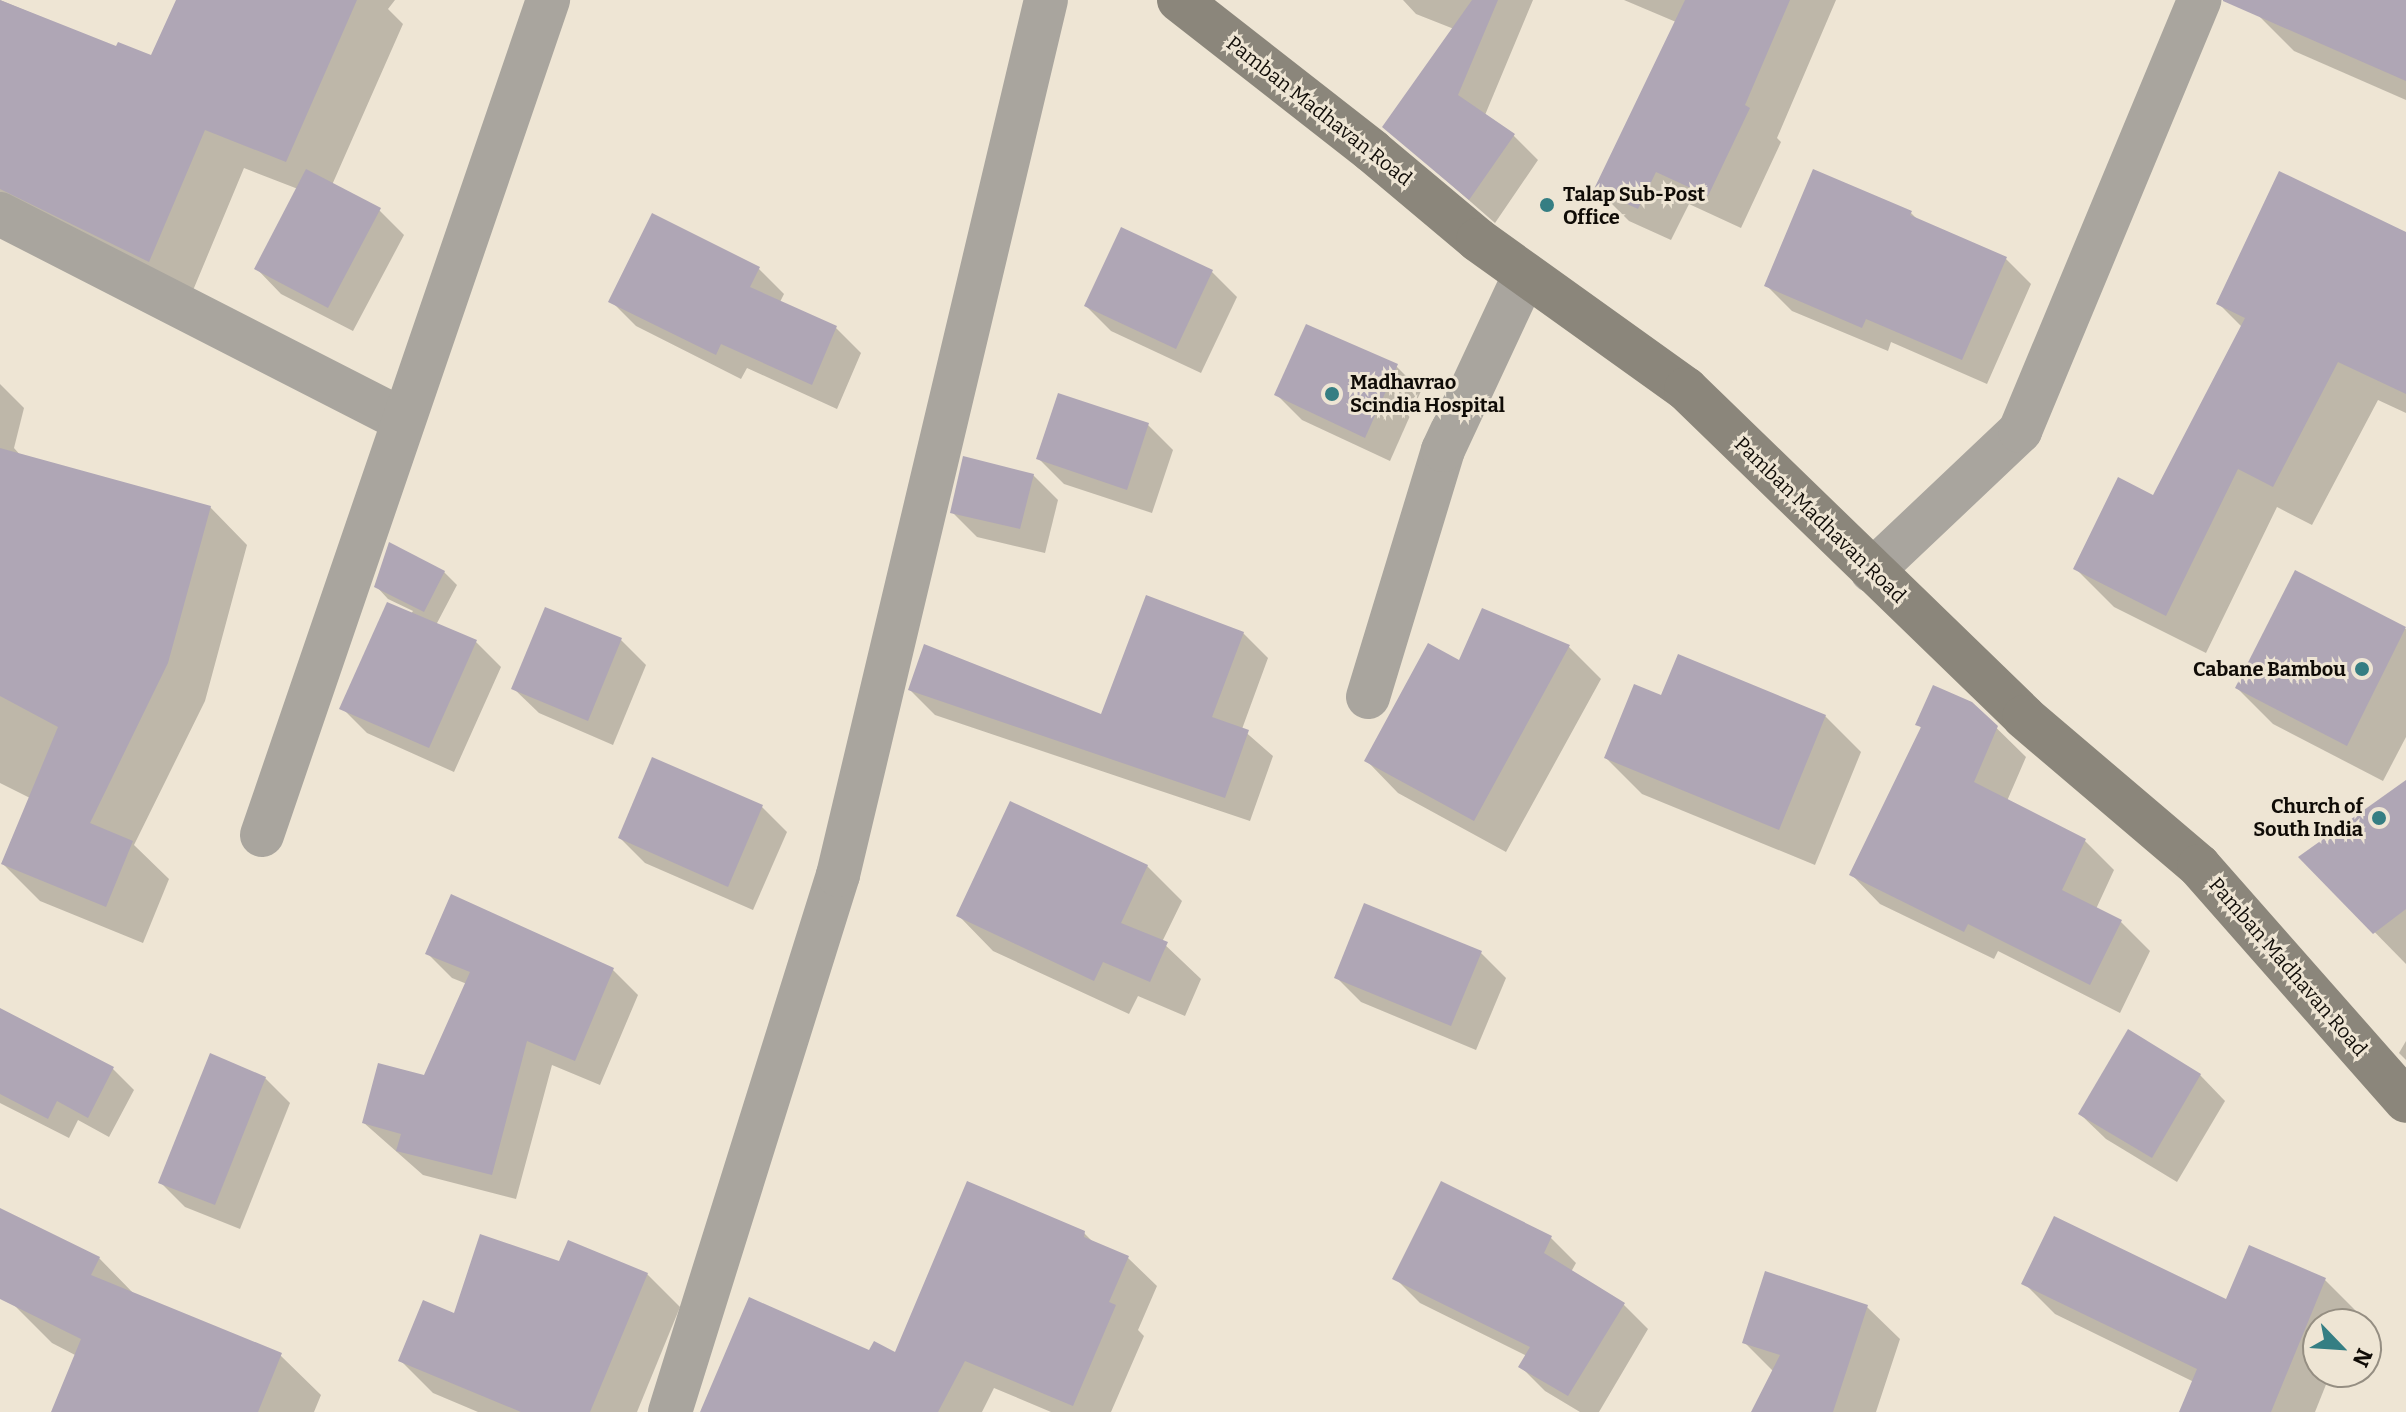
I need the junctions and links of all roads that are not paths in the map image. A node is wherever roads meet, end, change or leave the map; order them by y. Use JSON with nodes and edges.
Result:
{"nodes":[{"id":1,"x":548,"y":0,"type":"edge"},
{"id":2,"x":1046,"y":0,"type":"edge"},
{"id":3,"x":1179,"y":0,"type":"edge"},
{"id":4,"x":2199,"y":0,"type":"edge"},
{"id":5,"x":0,"y":214,"type":"edge"},
{"id":6,"x":1525,"y":274,"type":"junction"},
{"id":7,"x":402,"y":420,"type":"junction"},
{"id":8,"x":1872,"y":571,"type":"junction"},
{"id":9,"x":1368,"y":697,"type":"dead end"},
{"id":10,"x":262,"y":835,"type":"dead end"},
{"id":11,"x":2406,"y":1101,"type":"edge"},
{"id":12,"x":670,"y":1412,"type":"edge"}],
"edges":[{"from":1,"to":7,"type":"street"},
{"from":2,"to":12,"type":"street"},
{"from":3,"to":6,"type":"main road","name":"Pamban Madhavan Road"},
{"from":4,"to":8,"type":"street"},
{"from":5,"to":7,"type":"street"},
{"from":6,"to":8,"type":"main road","name":"Pamban Madhavan Road"},
{"from":6,"to":9,"type":"street"},
{"from":7,"to":10,"type":"street"},
{"from":8,"to":11,"type":"main road","name":"Pamban Madhavan Road"}]}
